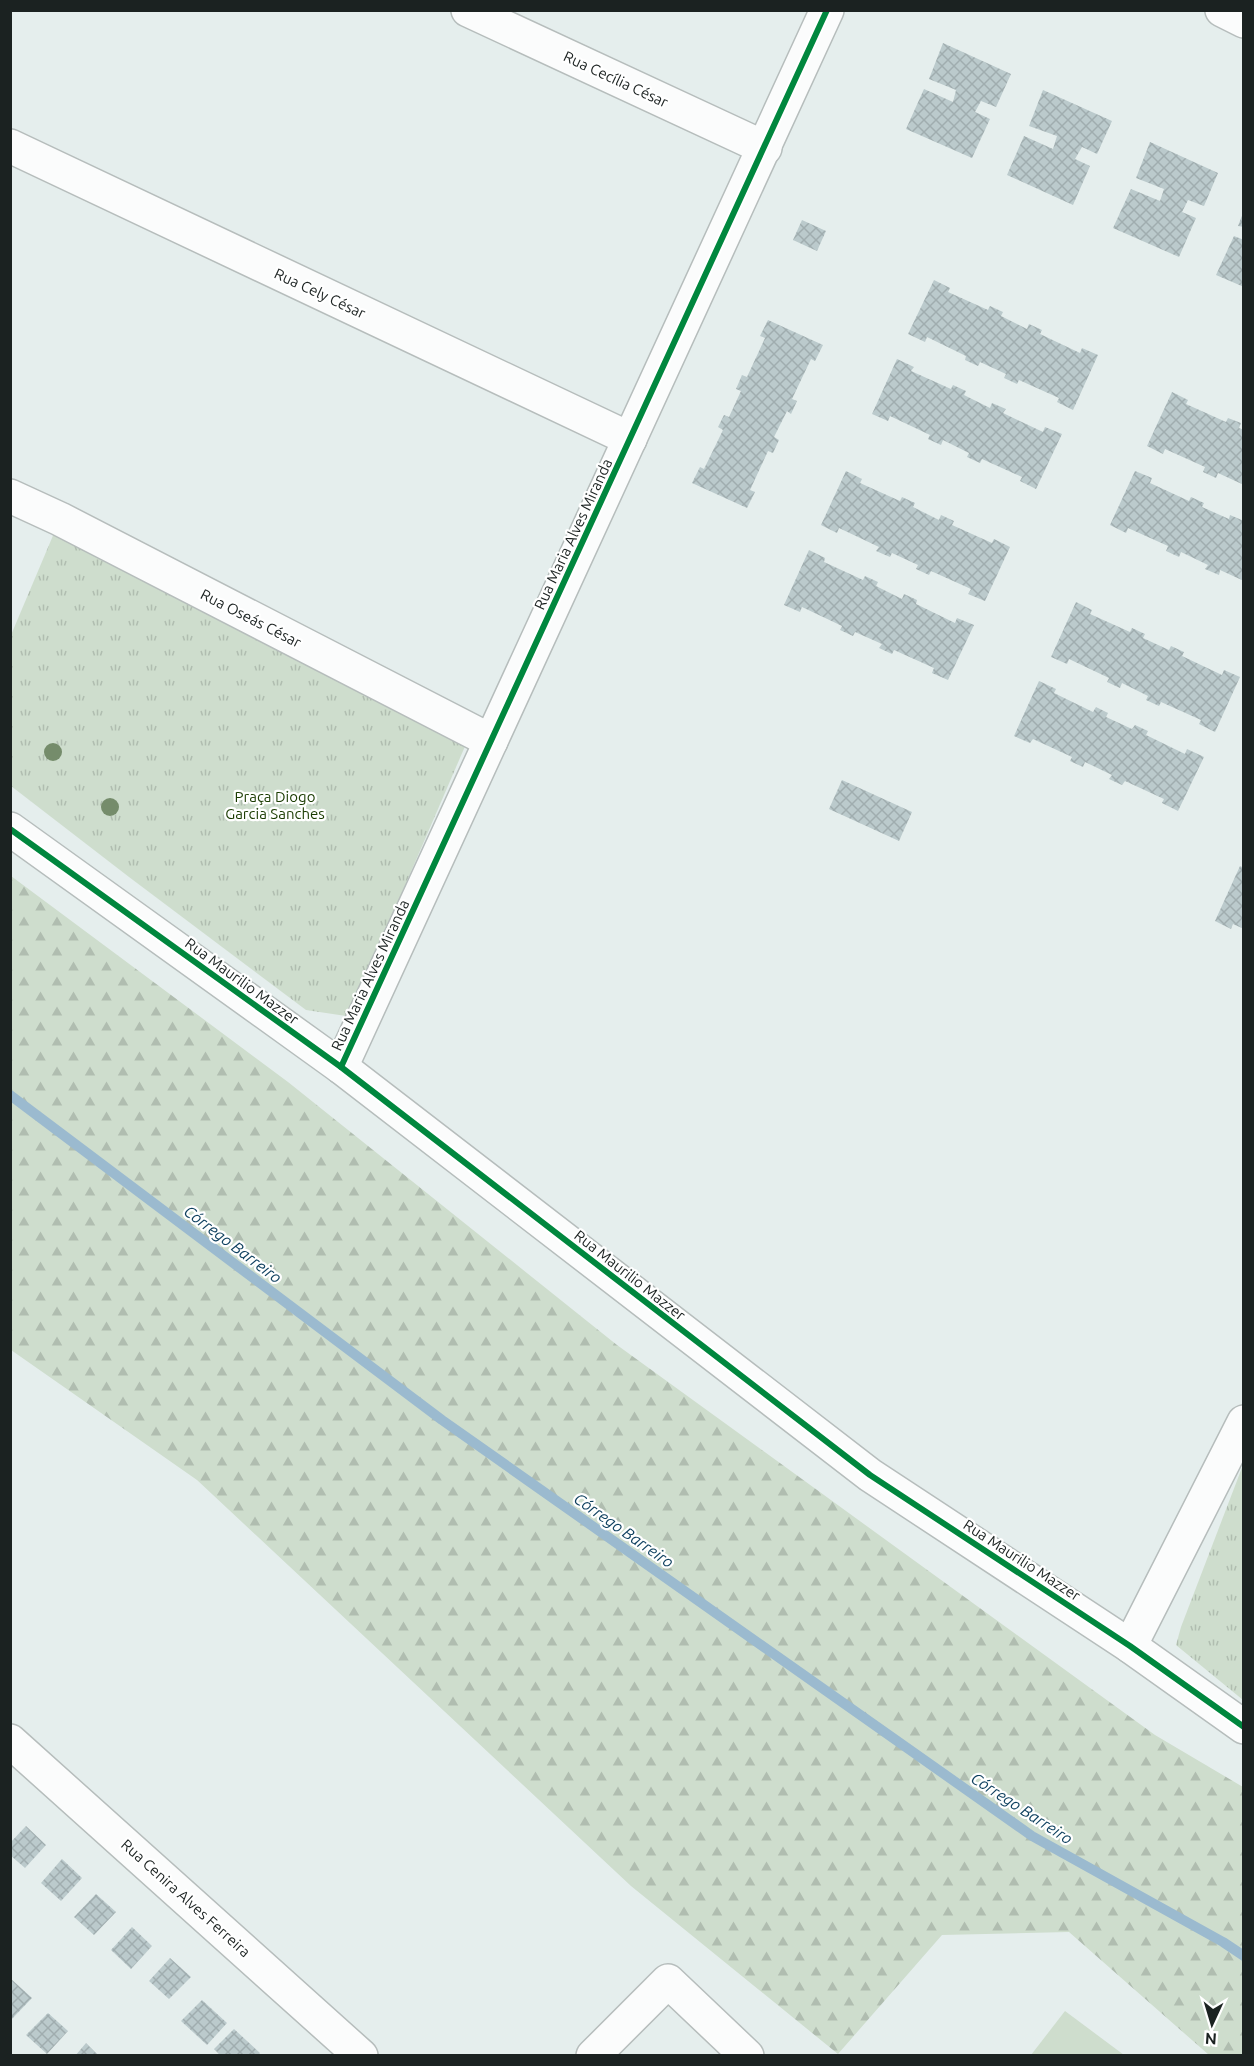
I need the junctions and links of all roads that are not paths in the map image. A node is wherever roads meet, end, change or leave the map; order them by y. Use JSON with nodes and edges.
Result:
{"nodes":[{"id":1,"x":468,"y":10,"type":"edge"},
{"id":2,"x":827,"y":10,"type":"edge"},
{"id":3,"x":1222,"y":10,"type":"edge"},
{"id":4,"x":1244,"y":21,"type":"edge"},
{"id":5,"x":10,"y":146,"type":"edge"},
{"id":6,"x":765,"y":148,"type":"junction"},
{"id":7,"x":630,"y":439,"type":"junction"},
{"id":8,"x":10,"y":496,"type":"edge"},
{"id":9,"x":491,"y":741,"type":"junction"},
{"id":10,"x":10,"y":829,"type":"edge"},
{"id":11,"x":341,"y":1067,"type":"junction"},
{"id":12,"x":1244,"y":1422,"type":"edge"},
{"id":13,"x":1130,"y":1646,"type":"junction"},
{"id":14,"x":1244,"y":1726,"type":"edge"},
{"id":15,"x":10,"y":1741,"type":"edge"},
{"id":16,"x":361,"y":2055,"type":"edge"},
{"id":17,"x":593,"y":2055,"type":"edge"},
{"id":18,"x":747,"y":2055,"type":"edge"}],
"edges":[{"from":1,"to":6,"type":"street","name":"Rua Cecília César"},
{"from":2,"to":6,"type":"street","name":"Rua Maria Alves Miranda"},
{"from":3,"to":4,"type":"street"},
{"from":5,"to":7,"type":"street","name":"Rua Cely César"},
{"from":6,"to":7,"type":"street","name":"Rua Maria Alves Miranda"},
{"from":7,"to":9,"type":"street","name":"Rua Maria Alves Miranda"},
{"from":8,"to":9,"type":"street","name":"Rua Oseás César"},
{"from":9,"to":11,"type":"street","name":"Rua Maria Alves Miranda"},
{"from":10,"to":11,"type":"street","name":"Rua Maurilio Mazzer"},
{"from":11,"to":13,"type":"street","name":"Rua Maurilio Mazzer"},
{"from":12,"to":13,"type":"street"},
{"from":13,"to":14,"type":"street","name":"Rua Maurilio Mazzer"},
{"from":15,"to":16,"type":"street","name":"Rua Cenira Alves Ferreira"},
{"from":17,"to":18,"type":"street"}]}
